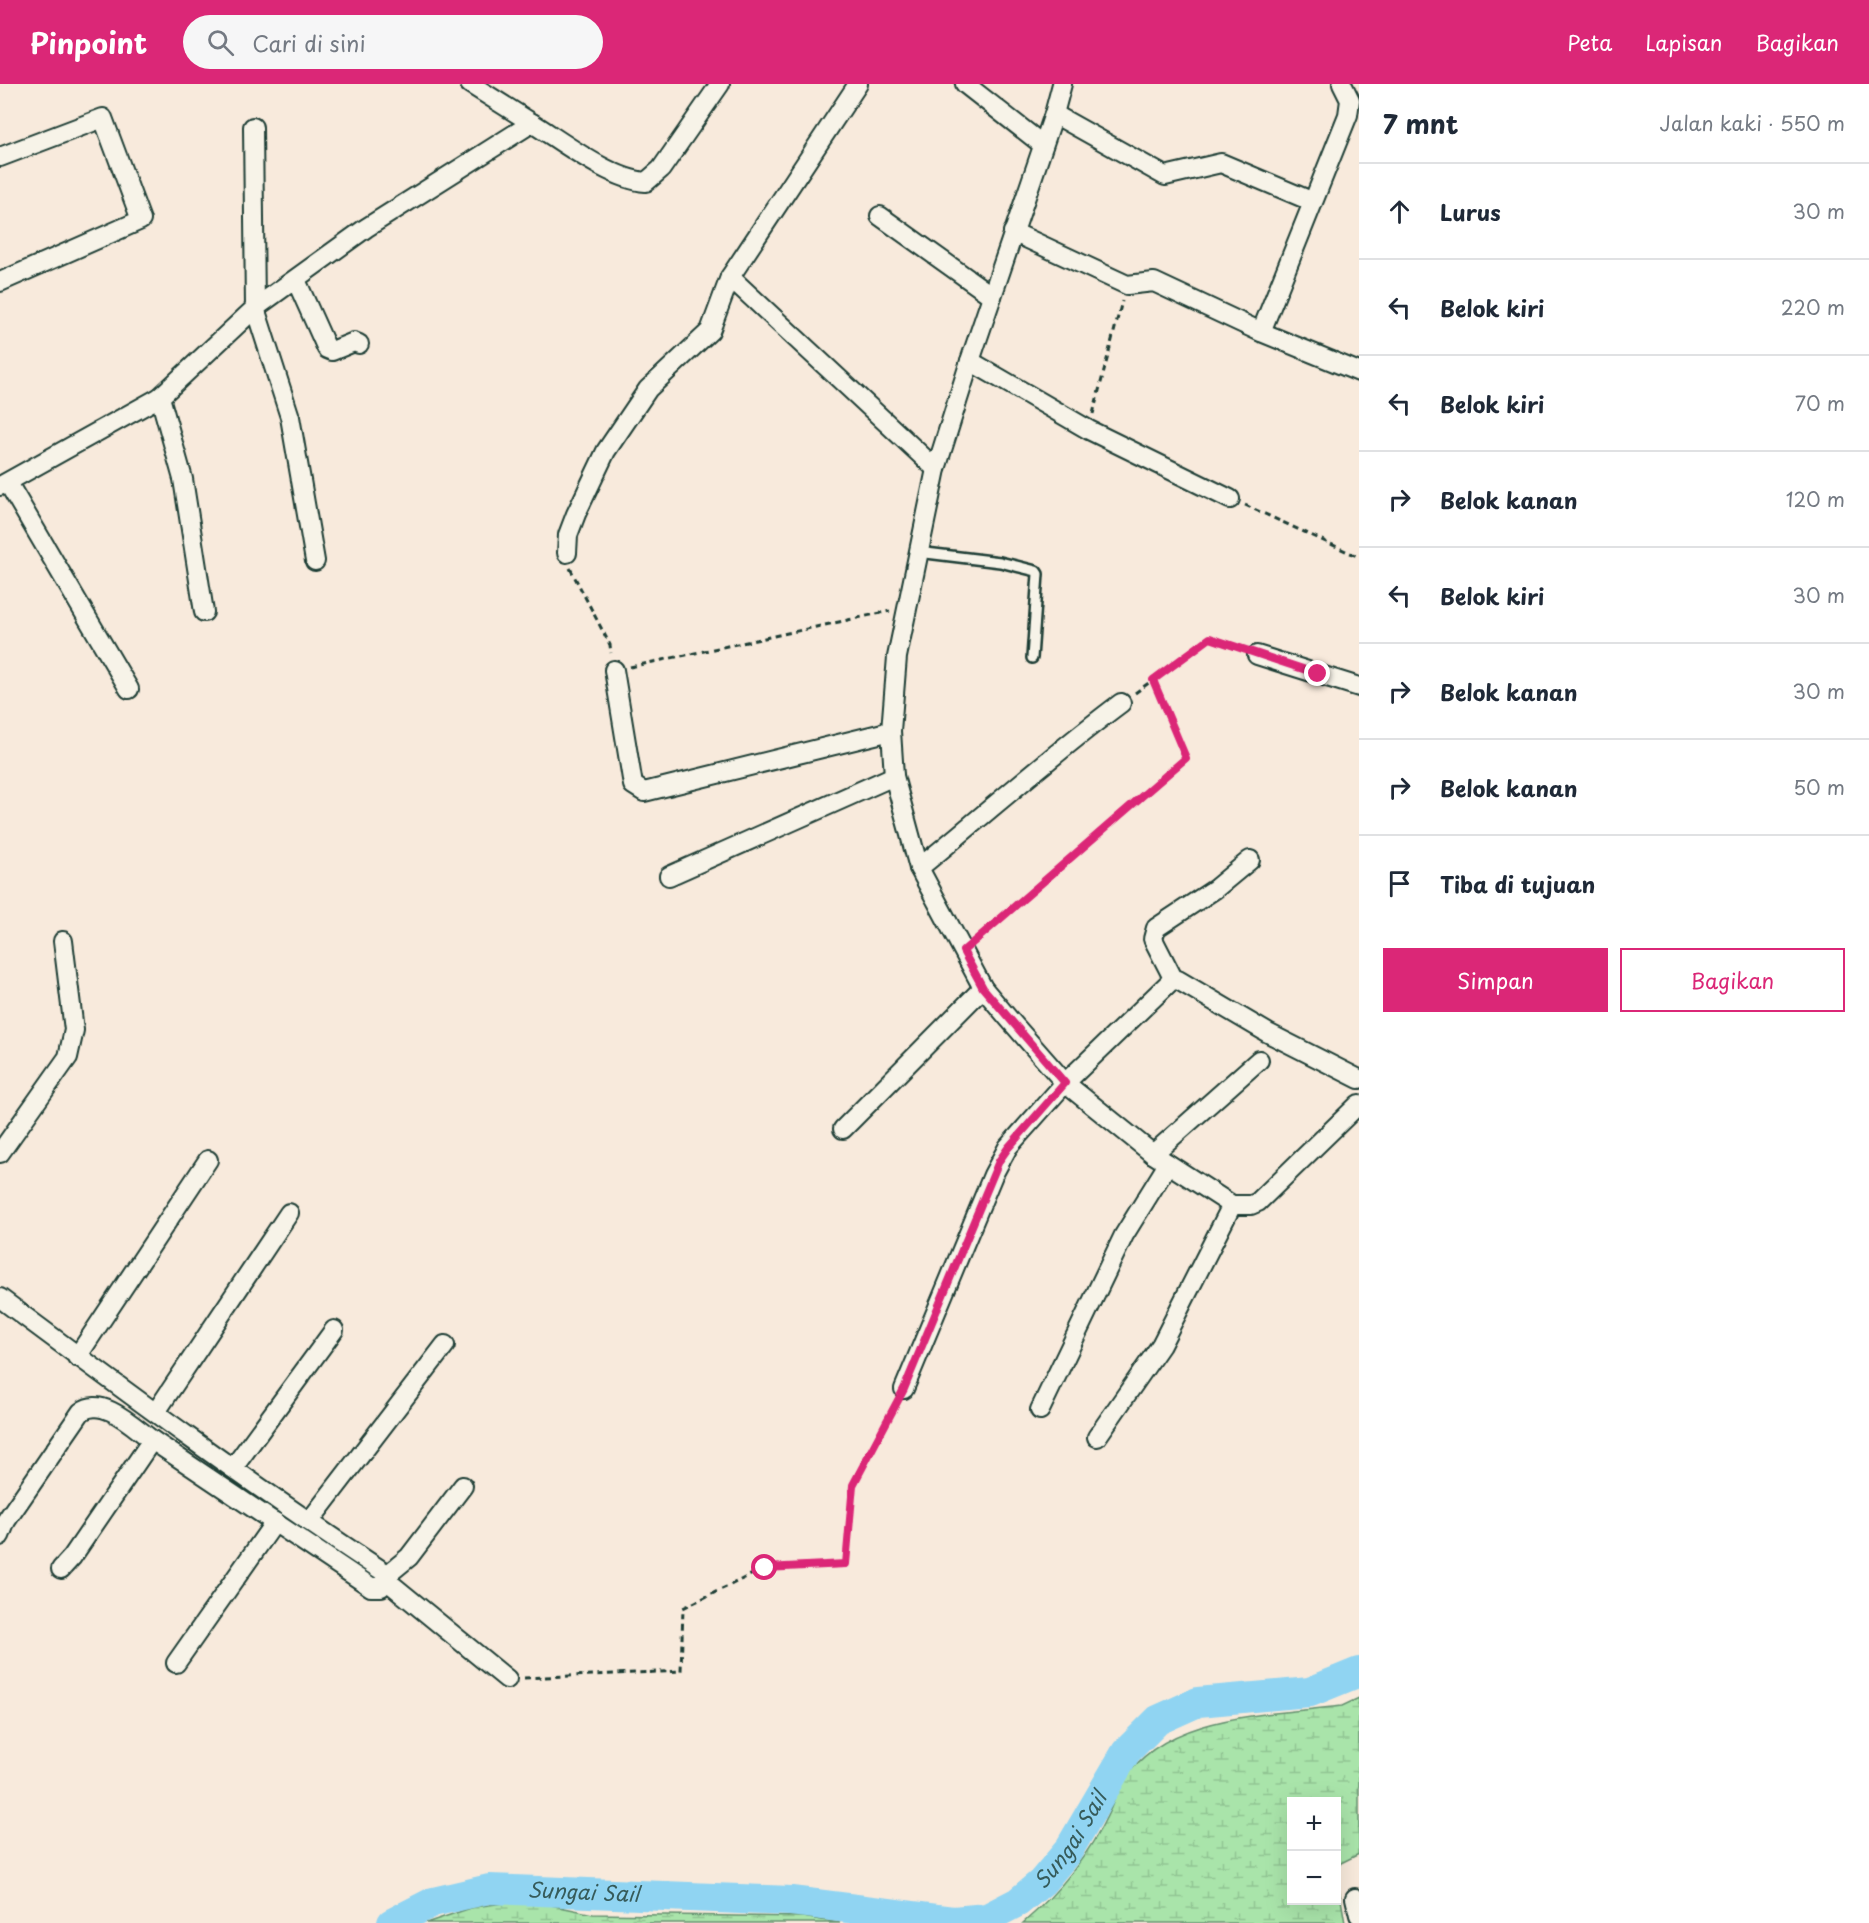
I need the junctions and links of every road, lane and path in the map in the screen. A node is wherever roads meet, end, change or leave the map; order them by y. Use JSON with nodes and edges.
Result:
{"nodes":[{"id":1,"x":470,"y":84,"type":"edge"},
{"id":2,"x":720,"y":84,"type":"edge"},
{"id":3,"x":858,"y":84,"type":"edge"},
{"id":4,"x":965,"y":84,"type":"edge"},
{"id":5,"x":1062,"y":84,"type":"edge"},
{"id":6,"x":1342,"y":84,"type":"edge"},
{"id":7,"x":1054,"y":114,"type":"junction"},
{"id":8,"x":532,"y":123,"type":"junction"},
{"id":9,"x":253,"y":127,"type":"dead end"},
{"id":10,"x":1043,"y":145,"type":"junction"},
{"id":11,"x":0,"y":157,"type":"edge"},
{"id":12,"x":1311,"y":201,"type":"junction"},
{"id":13,"x":880,"y":216,"type":"dead end"},
{"id":14,"x":1013,"y":232,"type":"junction"},
{"id":15,"x":730,"y":277,"type":"junction"},
{"id":16,"x":296,"y":280,"type":"junction"},
{"id":17,"x":0,"y":282,"type":"edge"},
{"id":18,"x":1126,"y":285,"type":"junction"},
{"id":19,"x":992,"y":296,"type":"junction"},
{"id":20,"x":255,"y":308,"type":"junction"},
{"id":21,"x":1262,"y":332,"type":"junction"},
{"id":22,"x":359,"y":344,"type":"dead end"},
{"id":23,"x":970,"y":361,"type":"junction"},
{"id":24,"x":1359,"y":372,"type":"edge"},
{"id":25,"x":160,"y":397,"type":"junction"},
{"id":26,"x":1089,"y":430,"type":"junction"},
{"id":27,"x":936,"y":469,"type":"junction"},
{"id":28,"x":4,"y":485,"type":"edge"},
{"id":29,"x":1230,"y":498,"type":"joint"},
{"id":30,"x":918,"y":552,"type":"junction"},
{"id":31,"x":567,"y":553,"type":"joint"},
{"id":32,"x":1359,"y":557,"type":"edge"},
{"id":33,"x":315,"y":561,"type":"dead end"},
{"id":34,"x":906,"y":607,"type":"junction"},
{"id":35,"x":204,"y":612,"type":"dead end"},
{"id":36,"x":1257,"y":655,"type":"joint"},
{"id":37,"x":1032,"y":658,"type":"dead end"},
{"id":38,"x":614,"y":670,"type":"junction"},
{"id":39,"x":1153,"y":680,"type":"junction"},
{"id":40,"x":1359,"y":687,"type":"edge"},
{"id":41,"x":129,"y":689,"type":"dead end"},
{"id":42,"x":1121,"y":704,"type":"joint"},
{"id":43,"x":891,"y":730,"type":"junction"},
{"id":44,"x":894,"y":776,"type":"junction"},
{"id":45,"x":1250,"y":860,"type":"dead end"},
{"id":46,"x":920,"y":868,"type":"junction"},
{"id":47,"x":669,"y":876,"type":"dead end"},
{"id":48,"x":63,"y":941,"type":"dead end"},
{"id":49,"x":963,"y":951,"type":"junction"},
{"id":50,"x":1174,"y":980,"type":"junction"},
{"id":51,"x":983,"y":988,"type":"junction"},
{"id":52,"x":1259,"y":1060,"type":"dead end"},
{"id":53,"x":1359,"y":1079,"type":"edge"},
{"id":54,"x":1065,"y":1083,"type":"junction"},
{"id":55,"x":1359,"y":1104,"type":"edge"},
{"id":56,"x":843,"y":1129,"type":"dead end"},
{"id":57,"x":0,"y":1154,"type":"edge"},
{"id":58,"x":1160,"y":1159,"type":"junction"},
{"id":59,"x":208,"y":1160,"type":"dead end"},
{"id":60,"x":1232,"y":1205,"type":"junction"},
{"id":61,"x":289,"y":1213,"type":"dead end"},
{"id":62,"x":0,"y":1298,"type":"edge"},
{"id":63,"x":334,"y":1330,"type":"dead end"},
{"id":64,"x":445,"y":1345,"type":"dead end"},
{"id":65,"x":77,"y":1357,"type":"junction"},
{"id":66,"x":904,"y":1389,"type":"joint"},
{"id":67,"x":1040,"y":1410,"type":"dead end"},
{"id":68,"x":156,"y":1412,"type":"junction"},
{"id":69,"x":1097,"y":1437,"type":"dead end"},
{"id":70,"x":152,"y":1440,"type":"junction"},
{"id":71,"x":233,"y":1468,"type":"junction"},
{"id":72,"x":463,"y":1486,"type":"dead end"},
{"id":73,"x":275,"y":1522,"type":"junction"},
{"id":74,"x":309,"y":1522,"type":"junction"},
{"id":75,"x":0,"y":1536,"type":"edge"},
{"id":76,"x":61,"y":1569,"type":"dead end"},
{"id":77,"x":386,"y":1578,"type":"junction"},
{"id":78,"x":176,"y":1663,"type":"dead end"},
{"id":79,"x":507,"y":1678,"type":"joint"}],
"edges":[{"from":1,"to":8,"type":"street"},
{"from":2,"to":8,"type":"street"},
{"from":3,"to":15,"type":"street"},
{"from":4,"to":10,"type":"street"},
{"from":5,"to":7,"type":"street"},
{"from":6,"to":12,"type":"street"},
{"from":7,"to":10,"type":"street"},
{"from":7,"to":12,"type":"street"},
{"from":8,"to":16,"type":"street"},
{"from":9,"to":20,"type":"street"},
{"from":10,"to":14,"type":"street"},
{"from":11,"to":17,"type":"street"},
{"from":12,"to":21,"type":"street"},
{"from":13,"to":19,"type":"street"},
{"from":14,"to":18,"type":"street"},
{"from":14,"to":19,"type":"street"},
{"from":15,"to":27,"type":"street"},
{"from":15,"to":31,"type":"street"},
{"from":16,"to":20,"type":"street"},
{"from":16,"to":22,"type":"street"},
{"from":18,"to":21,"type":"street"},
{"from":18,"to":26,"type":"path"},
{"from":19,"to":23,"type":"street"},
{"from":20,"to":25,"type":"street"},
{"from":20,"to":33,"type":"street"},
{"from":21,"to":24,"type":"street"},
{"from":23,"to":26,"type":"street"},
{"from":23,"to":27,"type":"street"},
{"from":25,"to":28,"type":"street"},
{"from":25,"to":35,"type":"street"},
{"from":26,"to":29,"type":"street"},
{"from":27,"to":30,"type":"street"},
{"from":28,"to":41,"type":"street"},
{"from":29,"to":32,"type":"path"},
{"from":30,"to":34,"type":"street"},
{"from":30,"to":37,"type":"lane"},
{"from":31,"to":38,"type":"path"},
{"from":34,"to":38,"type":"path"},
{"from":34,"to":43,"type":"street"},
{"from":36,"to":39,"type":"path"},
{"from":36,"to":40,"type":"street"},
{"from":38,"to":43,"type":"street"},
{"from":39,"to":42,"type":"path"},
{"from":39,"to":49,"type":"path"},
{"from":42,"to":46,"type":"street"},
{"from":43,"to":44,"type":"street"},
{"from":44,"to":46,"type":"street"},
{"from":44,"to":47,"type":"street"},
{"from":45,"to":50,"type":"street"},
{"from":46,"to":49,"type":"street"},
{"from":48,"to":57,"type":"street"},
{"from":49,"to":51,"type":"street"},
{"from":50,"to":53,"type":"street"},
{"from":50,"to":54,"type":"street"},
{"from":51,"to":54,"type":"street"},
{"from":51,"to":56,"type":"street"},
{"from":52,"to":58,"type":"street"},
{"from":54,"to":58,"type":"street"},
{"from":54,"to":66,"type":"street"},
{"from":55,"to":60,"type":"street"},
{"from":58,"to":60,"type":"street"},
{"from":58,"to":67,"type":"street"},
{"from":59,"to":65,"type":"street"},
{"from":60,"to":69,"type":"street"},
{"from":61,"to":68,"type":"street"},
{"from":62,"to":65,"type":"street"},
{"from":63,"to":71,"type":"street"},
{"from":64,"to":74,"type":"street"},
{"from":65,"to":68,"type":"street"},
{"from":66,"to":79,"type":"path"},
{"from":68,"to":71,"type":"street"},
{"from":70,"to":73,"type":"street"},
{"from":70,"to":75,"type":"street"},
{"from":70,"to":76,"type":"street"},
{"from":71,"to":74,"type":"street"},
{"from":72,"to":77,"type":"street"},
{"from":73,"to":77,"type":"street"},
{"from":73,"to":78,"type":"street"},
{"from":74,"to":77,"type":"street"},
{"from":77,"to":79,"type":"street"}]}
